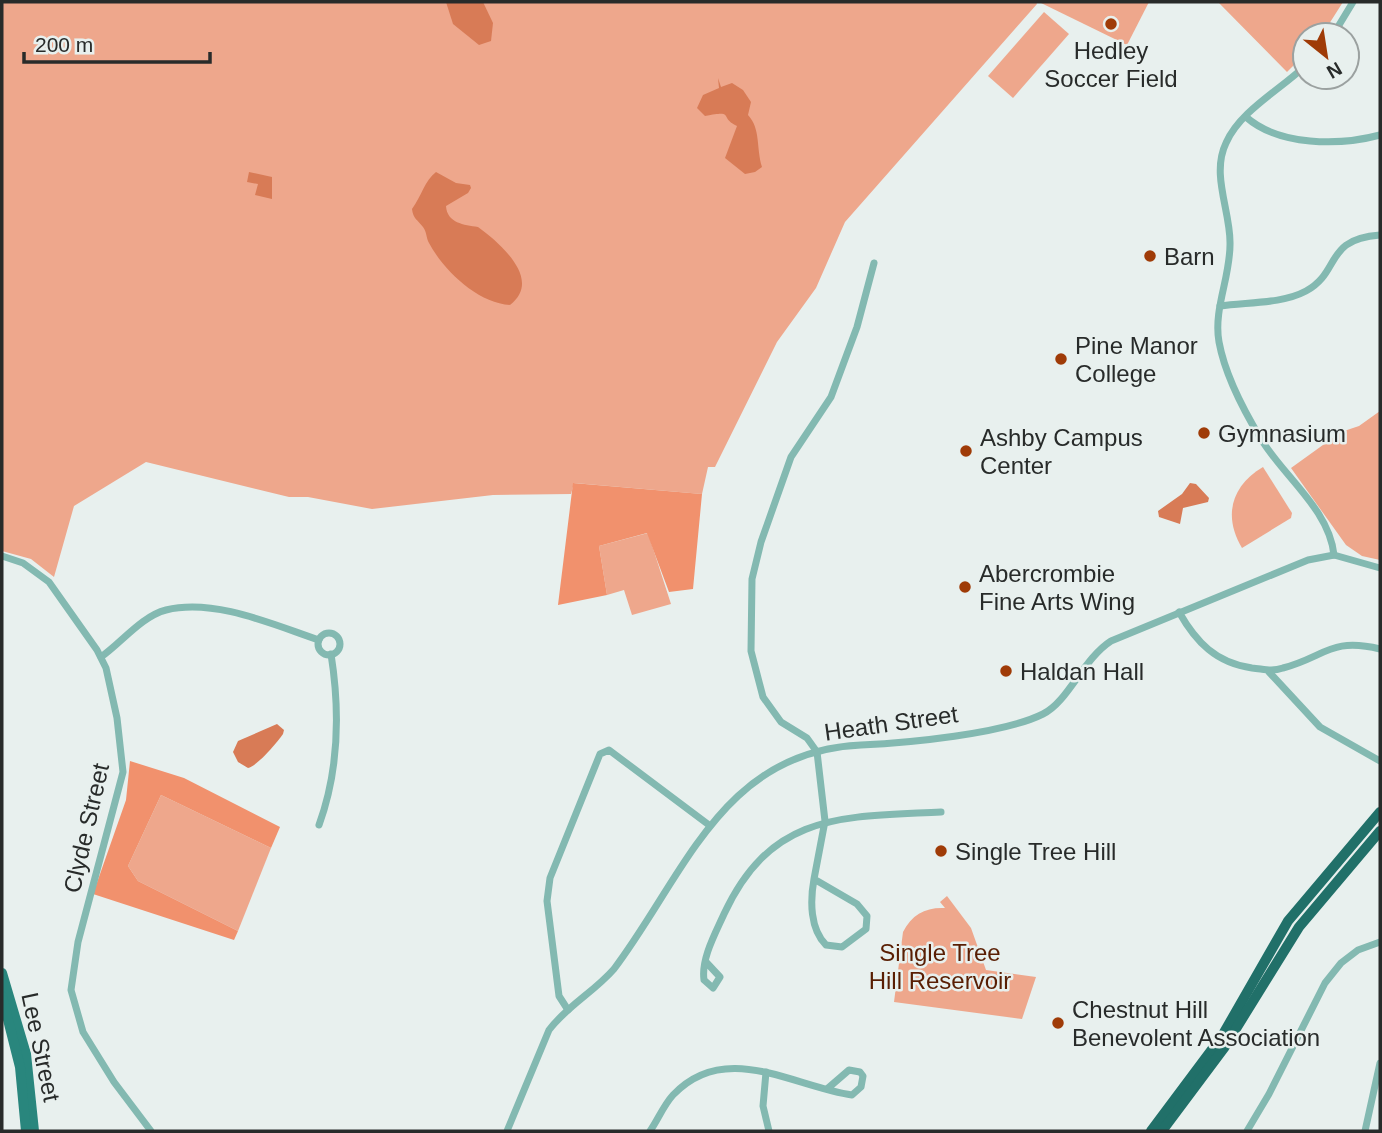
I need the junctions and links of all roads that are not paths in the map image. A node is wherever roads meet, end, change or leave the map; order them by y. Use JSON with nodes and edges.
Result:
{"nodes":[{"id":1,"x":1353,"y":2,"type":"edge"},
{"id":2,"x":1341,"y":21,"type":"edge"},
{"id":3,"x":1291,"y":78,"type":"edge"},
{"id":4,"x":1246,"y":117,"type":"junction"},
{"id":5,"x":1380,"y":135,"type":"edge"},
{"id":6,"x":1380,"y":235,"type":"edge"},
{"id":7,"x":874,"y":263,"type":"dead end"},
{"id":8,"x":1220,"y":306,"type":"junction"},
{"id":9,"x":1334,"y":555,"type":"junction"},
{"id":10,"x":2,"y":556,"type":"edge"},
{"id":11,"x":1380,"y":568,"type":"edge"},
{"id":12,"x":1179,"y":612,"type":"junction"},
{"id":13,"x":319,"y":640,"type":"junction"},
{"id":14,"x":1380,"y":649,"type":"edge"},
{"id":15,"x":331,"y":654,"type":"junction"},
{"id":16,"x":101,"y":657,"type":"junction"},
{"id":17,"x":1269,"y":672,"type":"junction"},
{"id":18,"x":817,"y":752,"type":"junction"},
{"id":19,"x":1380,"y":761,"type":"edge"},
{"id":20,"x":941,"y":812,"type":"dead end"},
{"id":21,"x":1380,"y":812,"type":"edge"},
{"id":22,"x":825,"y":821,"type":"junction"},
{"id":23,"x":320,"y":825,"type":"dead end"},
{"id":24,"x":709,"y":825,"type":"junction"},
{"id":25,"x":1380,"y":831,"type":"edge"},
{"id":26,"x":814,"y":879,"type":"junction"},
{"id":27,"x":1380,"y":942,"type":"edge"},
{"id":28,"x":706,"y":962,"type":"dead end"},
{"id":29,"x":2,"y":973,"type":"edge"},
{"id":30,"x":2,"y":996,"type":"edge"},
{"id":31,"x":568,"y":1010,"type":"junction"},
{"id":32,"x":1380,"y":1063,"type":"edge"},
{"id":33,"x":766,"y":1072,"type":"junction"},
{"id":34,"x":827,"y":1088,"type":"junction"},
{"id":35,"x":1249,"y":1128,"type":"edge"},
{"id":36,"x":26,"y":1131,"type":"edge"},
{"id":37,"x":34,"y":1131,"type":"edge"},
{"id":38,"x":151,"y":1131,"type":"edge"},
{"id":39,"x":509,"y":1131,"type":"edge"},
{"id":40,"x":650,"y":1131,"type":"edge"},
{"id":41,"x":769,"y":1131,"type":"edge"},
{"id":42,"x":1151,"y":1131,"type":"edge"},
{"id":43,"x":1163,"y":1131,"type":"edge"},
{"id":44,"x":1259,"y":1131,"type":"edge"},
{"id":45,"x":1365,"y":1131,"type":"edge"}],
"edges":[{"from":1,"to":2,"type":"street"},
{"from":3,"to":4,"type":"street"},
{"from":4,"to":5,"type":"street"},
{"from":4,"to":8,"type":"street"},
{"from":6,"to":8,"type":"street"},
{"from":7,"to":18,"type":"street"},
{"from":8,"to":9,"type":"street"},
{"from":9,"to":11,"type":"street","name":"Heath Street"},
{"from":9,"to":12,"type":"street","name":"Heath Street"},
{"from":10,"to":16,"type":"street","name":"Clyde Street"},
{"from":12,"to":17,"type":"street"},
{"from":12,"to":18,"type":"street","name":"Heath Street"},
{"from":13,"to":15,"type":"street"},
{"from":13,"to":15,"type":"street"},
{"from":13,"to":16,"type":"street"},
{"from":14,"to":17,"type":"street"},
{"from":15,"to":23,"type":"street"},
{"from":16,"to":38,"type":"street","name":"Clyde Street"},
{"from":17,"to":19,"type":"street"},
{"from":18,"to":22,"type":"street"},
{"from":18,"to":24,"type":"street","name":"Heath Street"},
{"from":20,"to":22,"type":"street"},
{"from":21,"to":42,"type":"highway"},
{"from":22,"to":26,"type":"street"},
{"from":22,"to":28,"type":"street"},
{"from":24,"to":31,"type":"street","name":"Heath Street"},
{"from":24,"to":31,"type":"street"},
{"from":25,"to":43,"type":"highway"},
{"from":26,"to":26,"type":"street"},
{"from":27,"to":35,"type":"street"},
{"from":29,"to":37,"type":"main road","name":"Lee Street"},
{"from":30,"to":36,"type":"main road","name":"Lee Street"},
{"from":31,"to":39,"type":"street","name":"Heath Street"},
{"from":32,"to":45,"type":"street"},
{"from":33,"to":34,"type":"street"},
{"from":33,"to":40,"type":"street"},
{"from":33,"to":41,"type":"street"},
{"from":34,"to":34,"type":"street"},
{"from":35,"to":44,"type":"street"}]}
